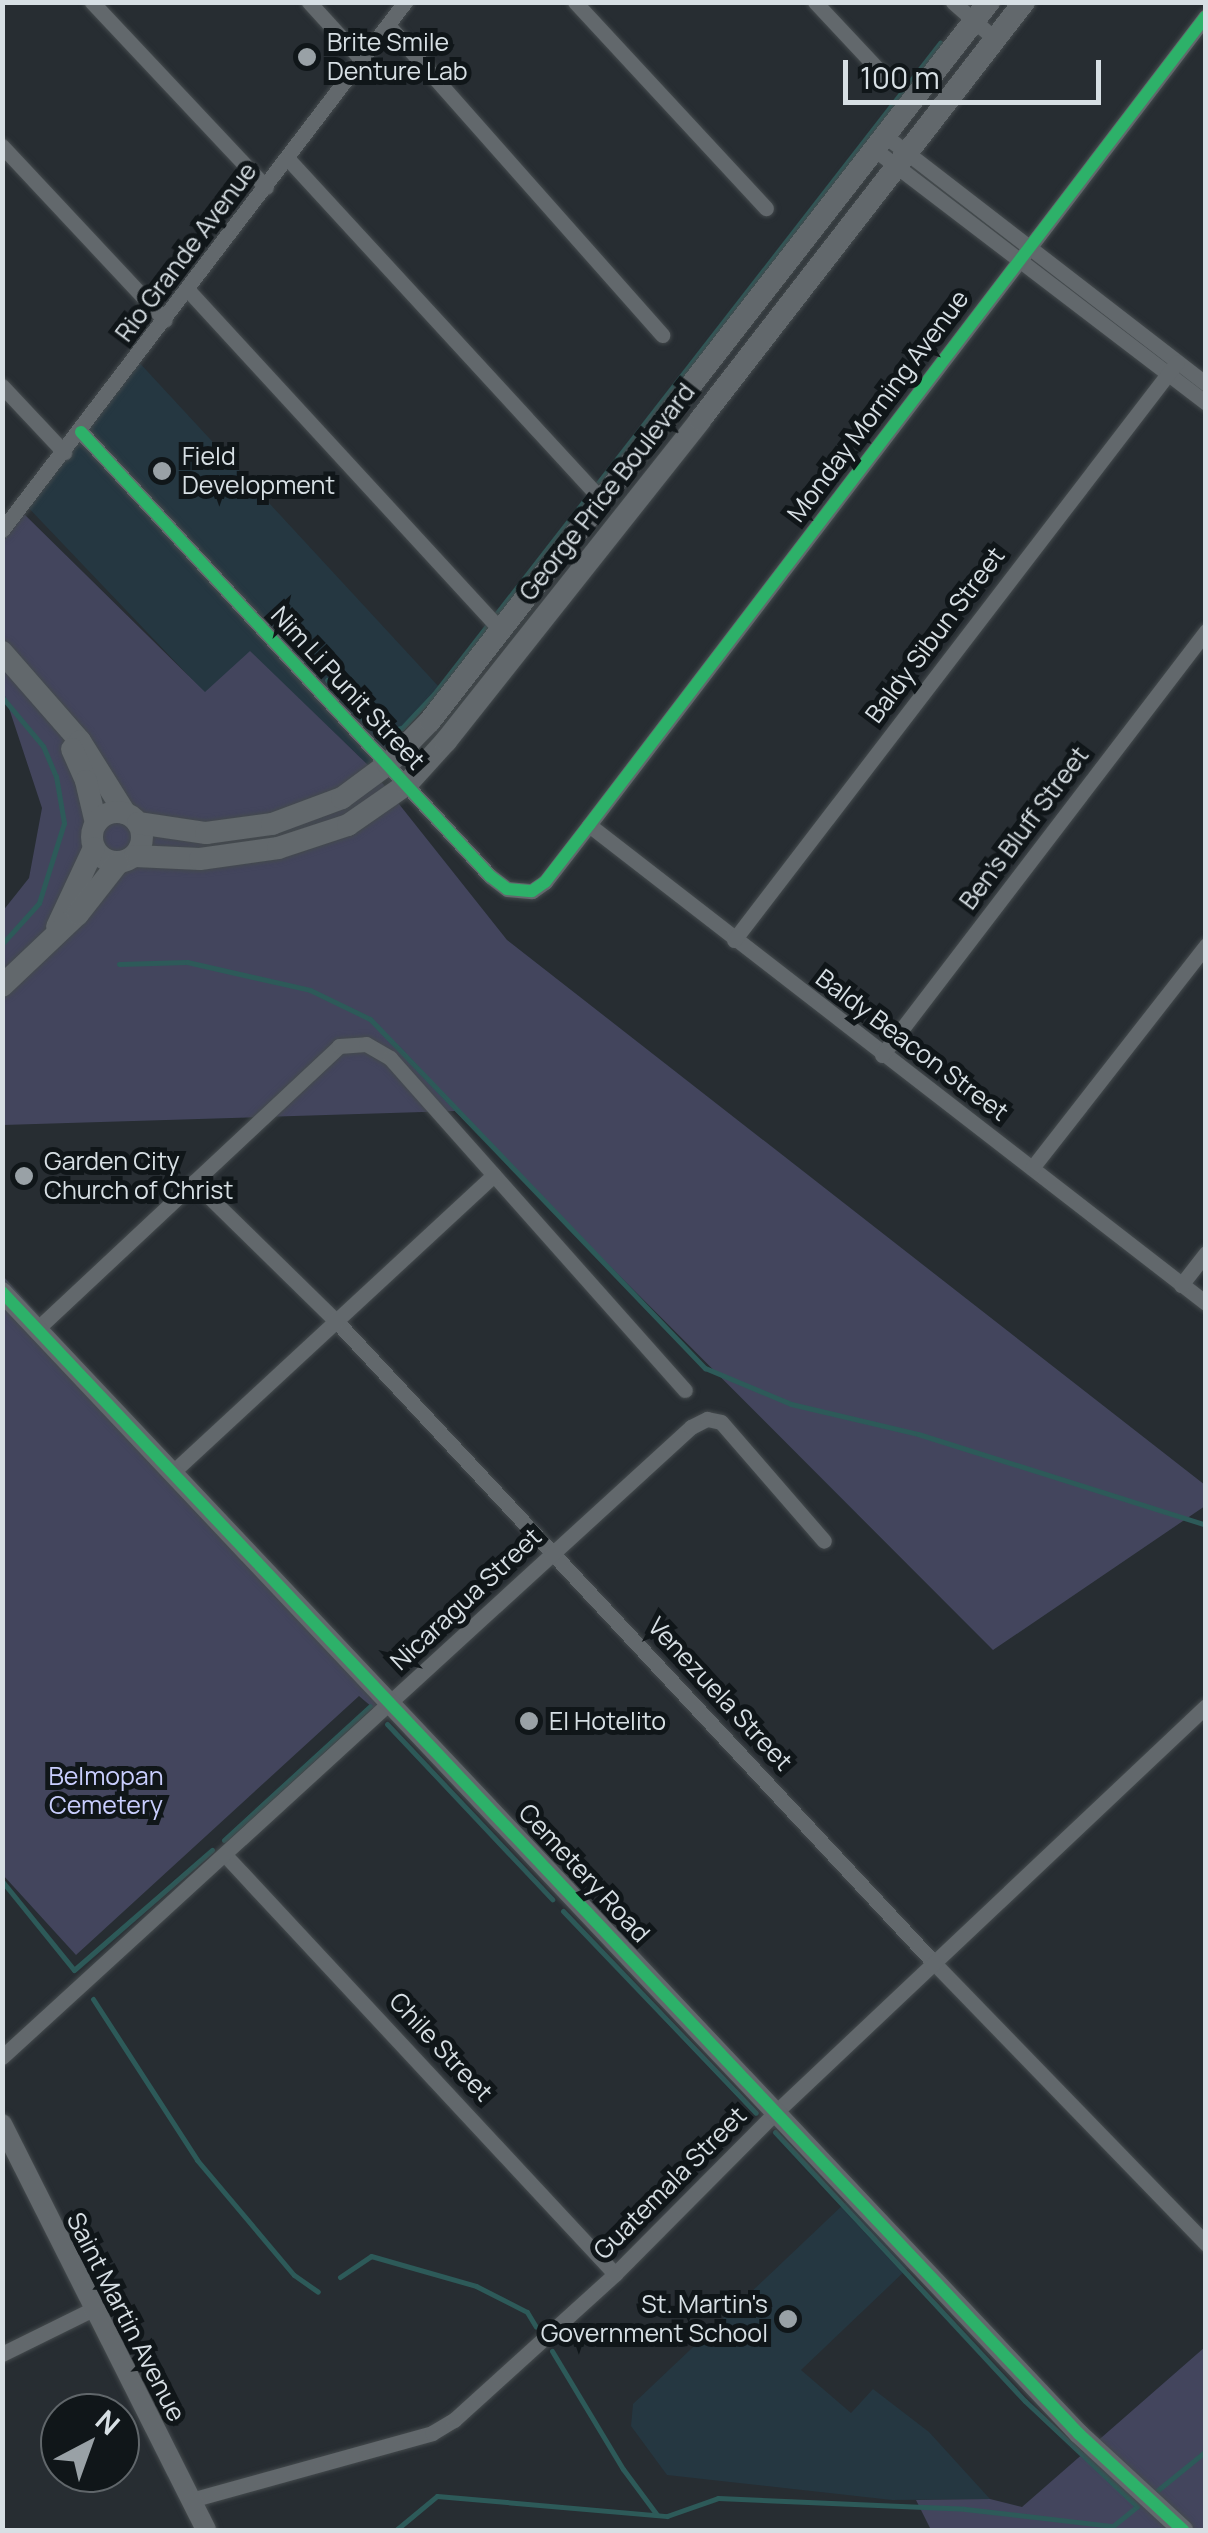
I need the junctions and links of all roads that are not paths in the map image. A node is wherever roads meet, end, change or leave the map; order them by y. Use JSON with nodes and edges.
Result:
{"nodes":[{"id":1,"x":92,"y":2,"type":"edge"},
{"id":2,"x":309,"y":2,"type":"edge"},
{"id":3,"x":405,"y":2,"type":"edge"},
{"id":4,"x":576,"y":2,"type":"edge"},
{"id":5,"x":815,"y":2,"type":"edge"},
{"id":6,"x":953,"y":2,"type":"edge"},
{"id":7,"x":990,"y":2,"type":"edge"},
{"id":8,"x":1024,"y":2,"type":"edge"},
{"id":9,"x":1206,"y":16,"type":"edge"},
{"id":10,"x":974,"y":24,"type":"junction"},
{"id":11,"x":388,"y":25,"type":"junction"},
{"id":12,"x":995,"y":39,"type":"junction"},
{"id":13,"x":360,"y":58,"type":"junction"},
{"id":14,"x":886,"y":78,"type":"dead end"},
{"id":15,"x":879,"y":142,"type":"junction"},
{"id":16,"x":2,"y":146,"type":"edge"},
{"id":17,"x":901,"y":159,"type":"junction"},
{"id":18,"x":289,"y":160,"type":"junction"},
{"id":19,"x":266,"y":187,"type":"junction"},
{"id":20,"x":766,"y":208,"type":"dead end"},
{"id":21,"x":1023,"y":253,"type":"junction"},
{"id":22,"x":188,"y":290,"type":"junction"},
{"id":23,"x":164,"y":320,"type":"junction"},
{"id":24,"x":662,"y":335,"type":"dead end"},
{"id":25,"x":1172,"y":368,"type":"junction"},
{"id":26,"x":1206,"y":384,"type":"edge"},
{"id":27,"x":2,"y":386,"type":"edge"},
{"id":28,"x":678,"y":403,"type":"junction"},
{"id":29,"x":1206,"y":403,"type":"edge"},
{"id":30,"x":700,"y":420,"type":"junction"},
{"id":31,"x":81,"y":432,"type":"junction"},
{"id":32,"x":64,"y":452,"type":"junction"},
{"id":33,"x":599,"y":497,"type":"dead end"},
{"id":34,"x":2,"y":530,"type":"edge"},
{"id":35,"x":500,"y":630,"type":"junction"},
{"id":36,"x":1206,"y":630,"type":"edge"},
{"id":37,"x":2,"y":652,"type":"edge"},
{"id":38,"x":64,"y":726,"type":"junction"},
{"id":39,"x":388,"y":764,"type":"junction"},
{"id":40,"x":407,"y":784,"type":"junction"},
{"id":41,"x":132,"y":818,"type":"junction"},
{"id":42,"x":96,"y":823,"type":"junction"},
{"id":43,"x":272,"y":824,"type":"junction"},
{"id":44,"x":589,"y":825,"type":"junction"},
{"id":45,"x":94,"y":848,"type":"junction"},
{"id":46,"x":278,"y":848,"type":"junction"},
{"id":47,"x":127,"y":859,"type":"junction"},
{"id":48,"x":51,"y":940,"type":"junction"},
{"id":49,"x":734,"y":940,"type":"junction"},
{"id":50,"x":1206,"y":945,"type":"edge"},
{"id":51,"x":2,"y":986,"type":"edge"},
{"id":52,"x":882,"y":1055,"type":"junction"},
{"id":53,"x":1032,"y":1168,"type":"junction"},
{"id":54,"x":494,"y":1175,"type":"junction"},
{"id":55,"x":194,"y":1182,"type":"junction"},
{"id":56,"x":1206,"y":1253,"type":"edge"},
{"id":57,"x":1181,"y":1285,"type":"junction"},
{"id":58,"x":2,"y":1292,"type":"edge"},
{"id":59,"x":1206,"y":1303,"type":"edge"},
{"id":60,"x":338,"y":1323,"type":"junction"},
{"id":61,"x":36,"y":1330,"type":"junction"},
{"id":62,"x":686,"y":1390,"type":"dead end"},
{"id":63,"x":173,"y":1472,"type":"junction"},
{"id":64,"x":824,"y":1540,"type":"dead end"},
{"id":65,"x":553,"y":1552,"type":"junction"},
{"id":66,"x":393,"y":1701,"type":"junction"},
{"id":67,"x":1206,"y":1706,"type":"edge"},
{"id":68,"x":226,"y":1856,"type":"junction"},
{"id":69,"x":936,"y":1965,"type":"junction"},
{"id":70,"x":2,"y":2057,"type":"edge"},
{"id":71,"x":777,"y":2111,"type":"junction"},
{"id":72,"x":3,"y":2127,"type":"edge"},
{"id":73,"x":1206,"y":2244,"type":"edge"},
{"id":74,"x":615,"y":2274,"type":"junction"},
{"id":75,"x":93,"y":2309,"type":"junction"},
{"id":76,"x":2,"y":2354,"type":"edge"},
{"id":77,"x":191,"y":2500,"type":"junction"},
{"id":78,"x":206,"y":2530,"type":"edge"},
{"id":79,"x":1184,"y":2530,"type":"edge"}],
"edges":[{"from":1,"to":19,"type":"street"},
{"from":2,"to":13,"type":"street"},
{"from":3,"to":11,"type":"street","name":"Rio Grande Avenue"},
{"from":4,"to":20,"type":"street"},
{"from":5,"to":14,"type":"street"},
{"from":6,"to":10,"type":"street"},
{"from":7,"to":10,"type":"main road","name":"George Price Boulevard"},
{"from":8,"to":12,"type":"main road","name":"George Price Boulevard"},
{"from":9,"to":21,"type":"street","name":"Monday Morning Avenue"},
{"from":10,"to":12,"type":"street"},
{"from":10,"to":15,"type":"main road","name":"George Price Boulevard"},
{"from":11,"to":13,"type":"street","name":"Rio Grande Avenue"},
{"from":11,"to":24,"type":"street"},
{"from":12,"to":17,"type":"main road","name":"George Price Boulevard"},
{"from":13,"to":18,"type":"street","name":"Rio Grande Avenue"},
{"from":15,"to":17,"type":"street"},
{"from":15,"to":28,"type":"main road","name":"George Price Boulevard"},
{"from":16,"to":23,"type":"street"},
{"from":17,"to":21,"type":"street"},
{"from":17,"to":30,"type":"main road","name":"George Price Boulevard"},
{"from":18,"to":19,"type":"street","name":"Rio Grande Avenue"},
{"from":18,"to":33,"type":"street"},
{"from":19,"to":22,"type":"street","name":"Rio Grande Avenue"},
{"from":21,"to":25,"type":"street"},
{"from":21,"to":44,"type":"street","name":"Monday Morning Avenue"},
{"from":22,"to":23,"type":"street","name":"Rio Grande Avenue"},
{"from":22,"to":35,"type":"street"},
{"from":23,"to":31,"type":"street","name":"Rio Grande Avenue"},
{"from":25,"to":26,"type":"street"},
{"from":25,"to":29,"type":"street"},
{"from":25,"to":49,"type":"street","name":"Baldy Sibun Street"},
{"from":27,"to":32,"type":"street"},
{"from":28,"to":30,"type":"main road"},
{"from":28,"to":35,"type":"main road","name":"George Price Boulevard"},
{"from":30,"to":40,"type":"main road","name":"George Price Boulevard"},
{"from":31,"to":32,"type":"street","name":"Rio Grande Avenue"},
{"from":31,"to":39,"type":"street","name":"Nim Li Punit Street"},
{"from":32,"to":34,"type":"street","name":"Rio Grande Avenue"},
{"from":35,"to":39,"type":"main road","name":"George Price Boulevard"},
{"from":36,"to":52,"type":"street","name":"Ben's Bluff Street"},
{"from":37,"to":38,"type":"main road"},
{"from":38,"to":41,"type":"main road"},
{"from":38,"to":42,"type":"main road"},
{"from":39,"to":40,"type":"street","name":"Nim Li Punit Street"},
{"from":39,"to":43,"type":"main road","name":"George Price Boulevard"},
{"from":40,"to":44,"type":"street","name":"Nim Li Punit Street"},
{"from":40,"to":46,"type":"main road","name":"George Price Boulevard"},
{"from":41,"to":42,"type":"main road"},
{"from":41,"to":43,"type":"main road","name":"George Price Boulevard"},
{"from":41,"to":47,"type":"main road"},
{"from":42,"to":45,"type":"main road"},
{"from":43,"to":46,"type":"main road"},
{"from":44,"to":49,"type":"street","name":"Baldy Beacon Street"},
{"from":45,"to":47,"type":"main road"},
{"from":45,"to":48,"type":"main road"},
{"from":46,"to":47,"type":"main road","name":"George Price Boulevard"},
{"from":47,"to":48,"type":"main road"},
{"from":48,"to":51,"type":"main road"},
{"from":49,"to":52,"type":"street","name":"Baldy Beacon Street"},
{"from":50,"to":53,"type":"street"},
{"from":52,"to":53,"type":"street","name":"Baldy Beacon Street"},
{"from":53,"to":57,"type":"street","name":"Baldy Beacon Street"},
{"from":54,"to":55,"type":"street"},
{"from":54,"to":60,"type":"street"},
{"from":54,"to":62,"type":"street"},
{"from":55,"to":60,"type":"street","name":"Venezuela Street"},
{"from":55,"to":61,"type":"street"},
{"from":56,"to":57,"type":"street"},
{"from":57,"to":59,"type":"street","name":"Baldy Beacon Street"},
{"from":58,"to":61,"type":"street","name":"Cemetery Road"},
{"from":60,"to":63,"type":"street"},
{"from":60,"to":65,"type":"street","name":"Venezuela Street"},
{"from":61,"to":63,"type":"street","name":"Cemetery Road"},
{"from":63,"to":66,"type":"street","name":"Cemetery Road"},
{"from":64,"to":65,"type":"street","name":"Nicaragua Street"},
{"from":65,"to":66,"type":"street","name":"Nicaragua Street"},
{"from":65,"to":69,"type":"street","name":"Venezuela Street"},
{"from":66,"to":68,"type":"street","name":"Nicaragua Street"},
{"from":66,"to":71,"type":"street","name":"Cemetery Road"},
{"from":67,"to":69,"type":"street","name":"Guatemala Street"},
{"from":68,"to":70,"type":"street","name":"Nicaragua Street"},
{"from":68,"to":74,"type":"street","name":"Chile Street"},
{"from":69,"to":71,"type":"street","name":"Guatemala Street"},
{"from":69,"to":73,"type":"street","name":"Venezuela Street"},
{"from":71,"to":74,"type":"street","name":"Guatemala Street"},
{"from":71,"to":79,"type":"street","name":"Cemetery Road"},
{"from":72,"to":75,"type":"street","name":"Saint Martin Avenue"},
{"from":74,"to":77,"type":"street","name":"Guatemala Street"},
{"from":75,"to":76,"type":"street"},
{"from":75,"to":77,"type":"street","name":"Saint Martin Avenue"},
{"from":77,"to":78,"type":"street","name":"Saint Martin Avenue"}]}
